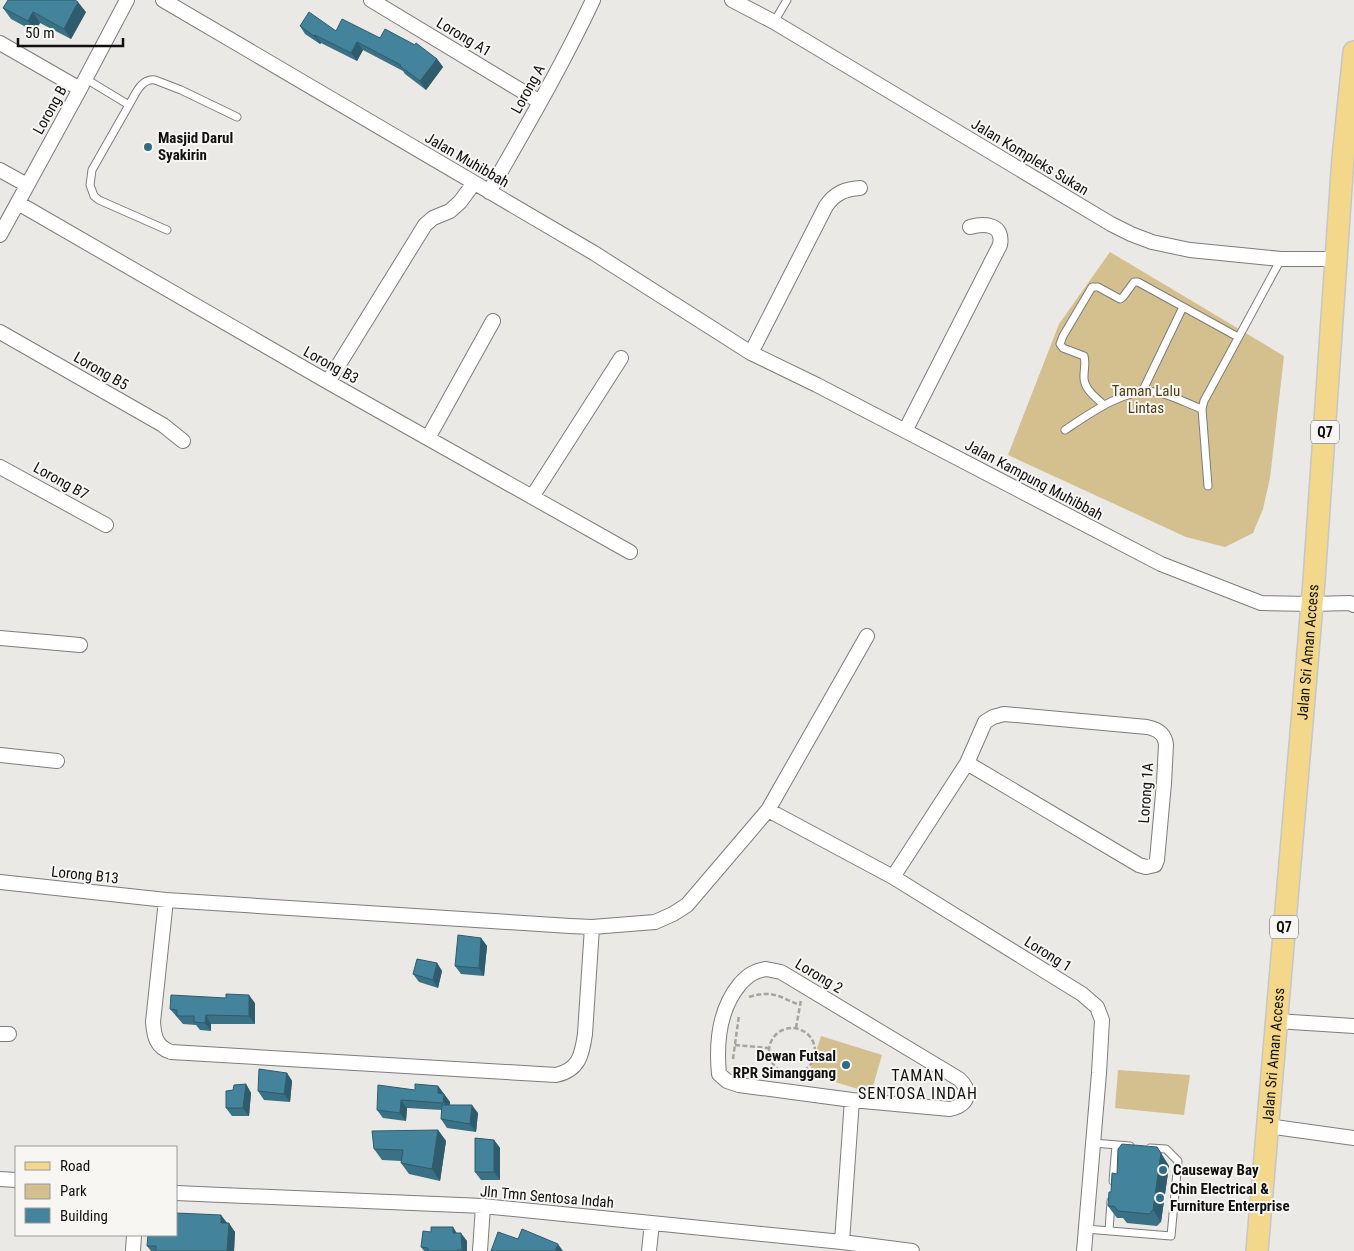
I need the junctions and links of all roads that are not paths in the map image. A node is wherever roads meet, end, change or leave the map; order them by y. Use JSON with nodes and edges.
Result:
{"nodes":[{"id":1,"x":127,"y":0,"type":"edge"},
{"id":2,"x":163,"y":0,"type":"edge"},
{"id":3,"x":371,"y":0,"type":"edge"},
{"id":4,"x":593,"y":0,"type":"edge"},
{"id":5,"x":732,"y":0,"type":"edge"},
{"id":6,"x":787,"y":0,"type":"edge"},
{"id":7,"x":774,"y":22,"type":"junction"},
{"id":8,"x":0,"y":43,"type":"edge"},
{"id":9,"x":1354,"y":52,"type":"edge"},
{"id":10,"x":83,"y":84,"type":"junction"},
{"id":11,"x":1352,"y":96,"type":"edge"},
{"id":12,"x":540,"y":102,"type":"junction"},
{"id":13,"x":129,"y":105,"type":"junction"},
{"id":14,"x":237,"y":117,"type":"dead end"},
{"id":15,"x":0,"y":170,"type":"edge"},
{"id":16,"x":474,"y":183,"type":"junction"},
{"id":17,"x":27,"y":185,"type":"junction"},
{"id":18,"x":860,"y":188,"type":"dead end"},
{"id":19,"x":489,"y":192,"type":"junction"},
{"id":20,"x":18,"y":203,"type":"junction"},
{"id":21,"x":970,"y":227,"type":"dead end"},
{"id":22,"x":167,"y":230,"type":"dead end"},
{"id":23,"x":0,"y":235,"type":"edge"},
{"id":24,"x":1281,"y":259,"type":"junction"},
{"id":25,"x":1337,"y":259,"type":"junction"},
{"id":26,"x":1183,"y":307,"type":"junction"},
{"id":27,"x":493,"y":321,"type":"dead end"},
{"id":28,"x":0,"y":332,"type":"edge"},
{"id":29,"x":1238,"y":337,"type":"junction"},
{"id":30,"x":752,"y":353,"type":"junction"},
{"id":31,"x":621,"y":358,"type":"dead end"},
{"id":32,"x":328,"y":382,"type":"junction"},
{"id":33,"x":1142,"y":392,"type":"junction"},
{"id":34,"x":1104,"y":405,"type":"junction"},
{"id":35,"x":1202,"y":410,"type":"junction"},
{"id":36,"x":1065,"y":430,"type":"dead end"},
{"id":37,"x":905,"y":431,"type":"junction"},
{"id":38,"x":428,"y":438,"type":"junction"},
{"id":39,"x":183,"y":441,"type":"dead end"},
{"id":40,"x":0,"y":467,"type":"edge"},
{"id":41,"x":1208,"y":486,"type":"dead end"},
{"id":42,"x":532,"y":497,"type":"junction"},
{"id":43,"x":106,"y":525,"type":"dead end"},
{"id":44,"x":630,"y":552,"type":"dead end"},
{"id":45,"x":1312,"y":604,"type":"junction"},
{"id":46,"x":1354,"y":605,"type":"edge"},
{"id":47,"x":867,"y":636,"type":"dead end"},
{"id":48,"x":0,"y":638,"type":"edge"},
{"id":49,"x":80,"y":645,"type":"dead end"},
{"id":50,"x":0,"y":755,"type":"edge"},
{"id":51,"x":58,"y":761,"type":"dead end"},
{"id":52,"x":967,"y":763,"type":"junction"},
{"id":53,"x":768,"y":810,"type":"junction"},
{"id":54,"x":893,"y":877,"type":"junction"},
{"id":55,"x":0,"y":882,"type":"edge"},
{"id":56,"x":166,"y":900,"type":"junction"},
{"id":57,"x":592,"y":928,"type":"junction"},
{"id":58,"x":1276,"y":1021,"type":"junction"},
{"id":59,"x":1354,"y":1026,"type":"edge"},
{"id":60,"x":852,"y":1100,"type":"junction"},
{"id":61,"x":1267,"y":1126,"type":"junction"},
{"id":62,"x":1354,"y":1138,"type":"edge"},
{"id":63,"x":1093,"y":1143,"type":"junction"},
{"id":64,"x":1116,"y":1145,"type":"junction"},
{"id":65,"x":1136,"y":1147,"type":"edge"},
{"id":66,"x":1146,"y":1148,"type":"edge"},
{"id":67,"x":0,"y":1179,"type":"edge"},
{"id":68,"x":15,"y":1180,"type":"edge"},
{"id":69,"x":178,"y":1193,"type":"edge"},
{"id":70,"x":483,"y":1206,"type":"junction"},
{"id":71,"x":652,"y":1223,"type":"junction"},
{"id":72,"x":1086,"y":1229,"type":"junction"},
{"id":73,"x":1108,"y":1231,"type":"junction"},
{"id":74,"x":134,"y":1236,"type":"edge"},
{"id":75,"x":842,"y":1242,"type":"junction"},
{"id":76,"x":132,"y":1251,"type":"edge"},
{"id":77,"x":480,"y":1251,"type":"edge"},
{"id":78,"x":649,"y":1251,"type":"edge"},
{"id":79,"x":912,"y":1251,"type":"edge"},
{"id":80,"x":1084,"y":1251,"type":"edge"},
{"id":81,"x":1257,"y":1251,"type":"edge"}],
"edges":[{"from":1,"to":10,"type":"street","name":"Lorong B"},
{"from":2,"to":16,"type":"street","name":"Jalan Muhibbah"},
{"from":3,"to":12,"type":"street","name":"Lorong A1"},
{"from":4,"to":12,"type":"street","name":"Lorong A"},
{"from":5,"to":7,"type":"street","name":"Jalan Kompleks Sukan"},
{"from":6,"to":7,"type":"lane"},
{"from":7,"to":24,"type":"street","name":"Jalan Kompleks Sukan"},
{"from":8,"to":10,"type":"street"},
{"from":9,"to":11,"type":"main road","name":"Jalan Sri Aman Access","number":"Q7"},
{"from":10,"to":13,"type":"lane"},
{"from":10,"to":17,"type":"street","name":"Lorong B"},
{"from":11,"to":25,"type":"main road","name":"Jalan Sri Aman Access","number":"Q7"},
{"from":12,"to":19,"type":"street","name":"Lorong A"},
{"from":13,"to":14,"type":"lane"},
{"from":13,"to":22,"type":"lane"},
{"from":15,"to":17,"type":"street"},
{"from":16,"to":19,"type":"street","name":"Jalan Muhibbah"},
{"from":16,"to":32,"type":"street"},
{"from":17,"to":20,"type":"street","name":"Lorong B"},
{"from":18,"to":30,"type":"street"},
{"from":19,"to":30,"type":"street","name":"Jalan Muhibbah"},
{"from":20,"to":23,"type":"street","name":"Lorong B"},
{"from":20,"to":32,"type":"street","name":"Lorong B3"},
{"from":21,"to":37,"type":"street"},
{"from":24,"to":25,"type":"street","name":"Jalan Kompleks Sukan"},
{"from":24,"to":29,"type":"lane"},
{"from":25,"to":45,"type":"main road","name":"Jalan Sri Aman Access","number":"Q7"},
{"from":26,"to":29,"type":"lane"},
{"from":26,"to":33,"type":"lane"},
{"from":26,"to":34,"type":"lane"},
{"from":27,"to":38,"type":"street"},
{"from":28,"to":39,"type":"street","name":"Lorong B5"},
{"from":29,"to":35,"type":"lane"},
{"from":30,"to":37,"type":"street","name":"Jalan Kampung Muhibbah"},
{"from":31,"to":42,"type":"street"},
{"from":32,"to":38,"type":"street","name":"Lorong B3"},
{"from":33,"to":34,"type":"lane"},
{"from":33,"to":35,"type":"lane"},
{"from":34,"to":36,"type":"lane"},
{"from":35,"to":41,"type":"lane"},
{"from":37,"to":45,"type":"street","name":"Jalan Kampung Muhibbah"},
{"from":38,"to":42,"type":"street","name":"Lorong B3"},
{"from":40,"to":43,"type":"street","name":"Lorong B7"},
{"from":42,"to":44,"type":"street","name":"Lorong B3"},
{"from":45,"to":46,"type":"street","name":"Jalan Kampung Muhibbah"},
{"from":45,"to":58,"type":"main road","name":"Jalan Sri Aman Access","number":"Q7"},
{"from":47,"to":53,"type":"street","name":"Lorong B13"},
{"from":48,"to":49,"type":"street"},
{"from":50,"to":51,"type":"street"},
{"from":52,"to":52,"type":"street","name":"Lorong 1A"},
{"from":52,"to":54,"type":"street","name":"Lorong 1A"},
{"from":53,"to":54,"type":"street","name":"Lorong 1"},
{"from":53,"to":57,"type":"street","name":"Lorong B13"},
{"from":54,"to":63,"type":"street","name":"Lorong 1"},
{"from":55,"to":56,"type":"street","name":"Lorong B13"},
{"from":56,"to":57,"type":"street","name":"Lorong B13"},
{"from":56,"to":57,"type":"street"},
{"from":58,"to":59,"type":"street"},
{"from":58,"to":61,"type":"main road","name":"Jalan Sri Aman Access","number":"Q7"},
{"from":60,"to":60,"type":"street","name":"Lorong 2"},
{"from":60,"to":75,"type":"street"},
{"from":61,"to":62,"type":"street"},
{"from":61,"to":81,"type":"main road","name":"Jalan Sri Aman Access","number":"Q7"},
{"from":63,"to":64,"type":"lane"},
{"from":63,"to":72,"type":"street","name":"Lorong 1"},
{"from":64,"to":65,"type":"lane"},
{"from":64,"to":73,"type":"lane"},
{"from":66,"to":73,"type":"lane"},
{"from":67,"to":68,"type":"street"},
{"from":69,"to":70,"type":"street","name":"Jln Tmn Sentosa Indah"},
{"from":70,"to":71,"type":"street","name":"Jln Tmn Sentosa Indah"},
{"from":70,"to":77,"type":"street"},
{"from":71,"to":75,"type":"street","name":"Jln Tmn Sentosa Indah"},
{"from":71,"to":78,"type":"street"},
{"from":72,"to":73,"type":"lane"},
{"from":72,"to":80,"type":"street","name":"Lorong 1"},
{"from":74,"to":76,"type":"street"},
{"from":75,"to":79,"type":"street","name":"Jln Tmn Sentosa Indah"}]}
